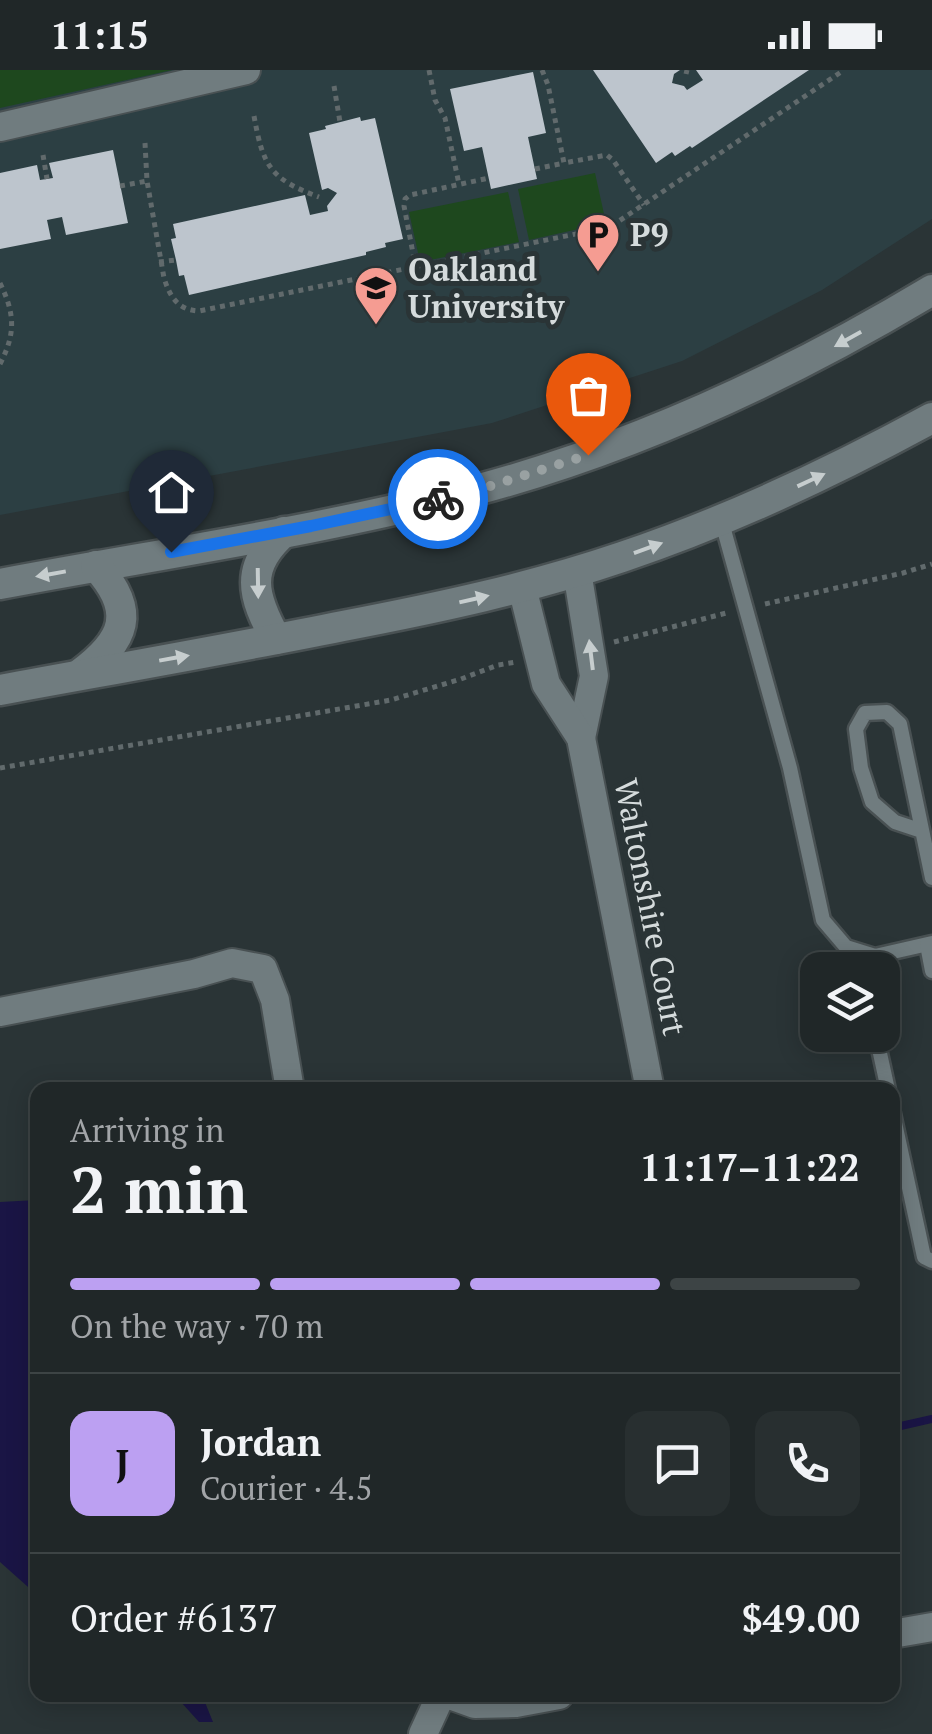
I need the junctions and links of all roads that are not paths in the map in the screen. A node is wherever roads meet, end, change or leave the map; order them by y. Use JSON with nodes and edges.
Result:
{"nodes":[{"id":1,"x":246,"y":70,"type":"edge"},
{"id":2,"x":0,"y":127,"type":"edge"},
{"id":3,"x":932,"y":290,"type":"edge"},
{"id":4,"x":932,"y":418,"type":"edge"},
{"id":5,"x":722,"y":519,"type":"junction"},
{"id":6,"x":284,"y":532,"type":"junction"},
{"id":7,"x":96,"y":566,"type":"junction"},
{"id":8,"x":577,"y":571,"type":"junction"},
{"id":9,"x":0,"y":584,"type":"edge"},
{"id":10,"x":522,"y":587,"type":"junction"},
{"id":11,"x":276,"y":639,"type":"junction"},
{"id":12,"x":78,"y":676,"type":"junction"},
{"id":13,"x":0,"y":690,"type":"edge"},
{"id":14,"x":582,"y":738,"type":"junction"},
{"id":15,"x":922,"y":831,"type":"junction"},
{"id":16,"x":932,"y":878,"type":"edge"},
{"id":17,"x":929,"y":944,"type":"edge"},
{"id":18,"x":859,"y":951,"type":"joint"},
{"id":19,"x":932,"y":971,"type":"edge"},
{"id":20,"x":0,"y":1012,"type":"edge"},
{"id":21,"x":880,"y":1052,"type":"edge"},
{"id":22,"x":289,"y":1082,"type":"edge"},
{"id":23,"x":648,"y":1082,"type":"edge"},
{"id":24,"x":886,"y":1082,"type":"edge"},
{"id":25,"x":900,"y":1146,"type":"edge"},
{"id":26,"x":932,"y":1260,"type":"edge"},
{"id":27,"x":932,"y":1627,"type":"edge"},
{"id":28,"x":900,"y":1633,"type":"edge"},
{"id":29,"x":438,"y":1702,"type":"edge"},
{"id":30,"x":469,"y":1702,"type":"edge"},
{"id":31,"x":521,"y":1702,"type":"edge"},
{"id":32,"x":422,"y":1734,"type":"edge"}],
"edges":[{"from":1,"to":2,"type":"street"},
{"from":3,"to":6,"type":"main road","one_way":true},
{"from":5,"to":4,"type":"main road","one_way":true},
{"from":8,"to":5,"type":"main road","one_way":true},
{"from":5,"to":18,"type":"lane"},
{"from":6,"to":7,"type":"main road"},
{"from":6,"to":11,"type":"main road","one_way":true},
{"from":7,"to":9,"type":"main road","one_way":true},
{"from":7,"to":12,"type":"main road"},
{"from":8,"to":10,"type":"main road"},
{"from":14,"to":8,"type":"street","name":"Waltonshire Court","one_way":true},
{"from":11,"to":10,"type":"main road","one_way":true},
{"from":10,"to":14,"type":"street","name":"Waltonshire Court"},
{"from":12,"to":11,"type":"main road","one_way":true},
{"from":12,"to":13,"type":"main road"},
{"from":14,"to":23,"type":"street","name":"Waltonshire Court"},
{"from":15,"to":15,"type":"lane"},
{"from":15,"to":16,"type":"lane"},
{"from":17,"to":18,"type":"lane"},
{"from":17,"to":19,"type":"lane"},
{"from":20,"to":22,"type":"street"},
{"from":21,"to":24,"type":"lane"},
{"from":25,"to":26,"type":"lane"},
{"from":27,"to":28,"type":"street"},
{"from":29,"to":32,"type":"street"},
{"from":30,"to":31,"type":"street"}]}
